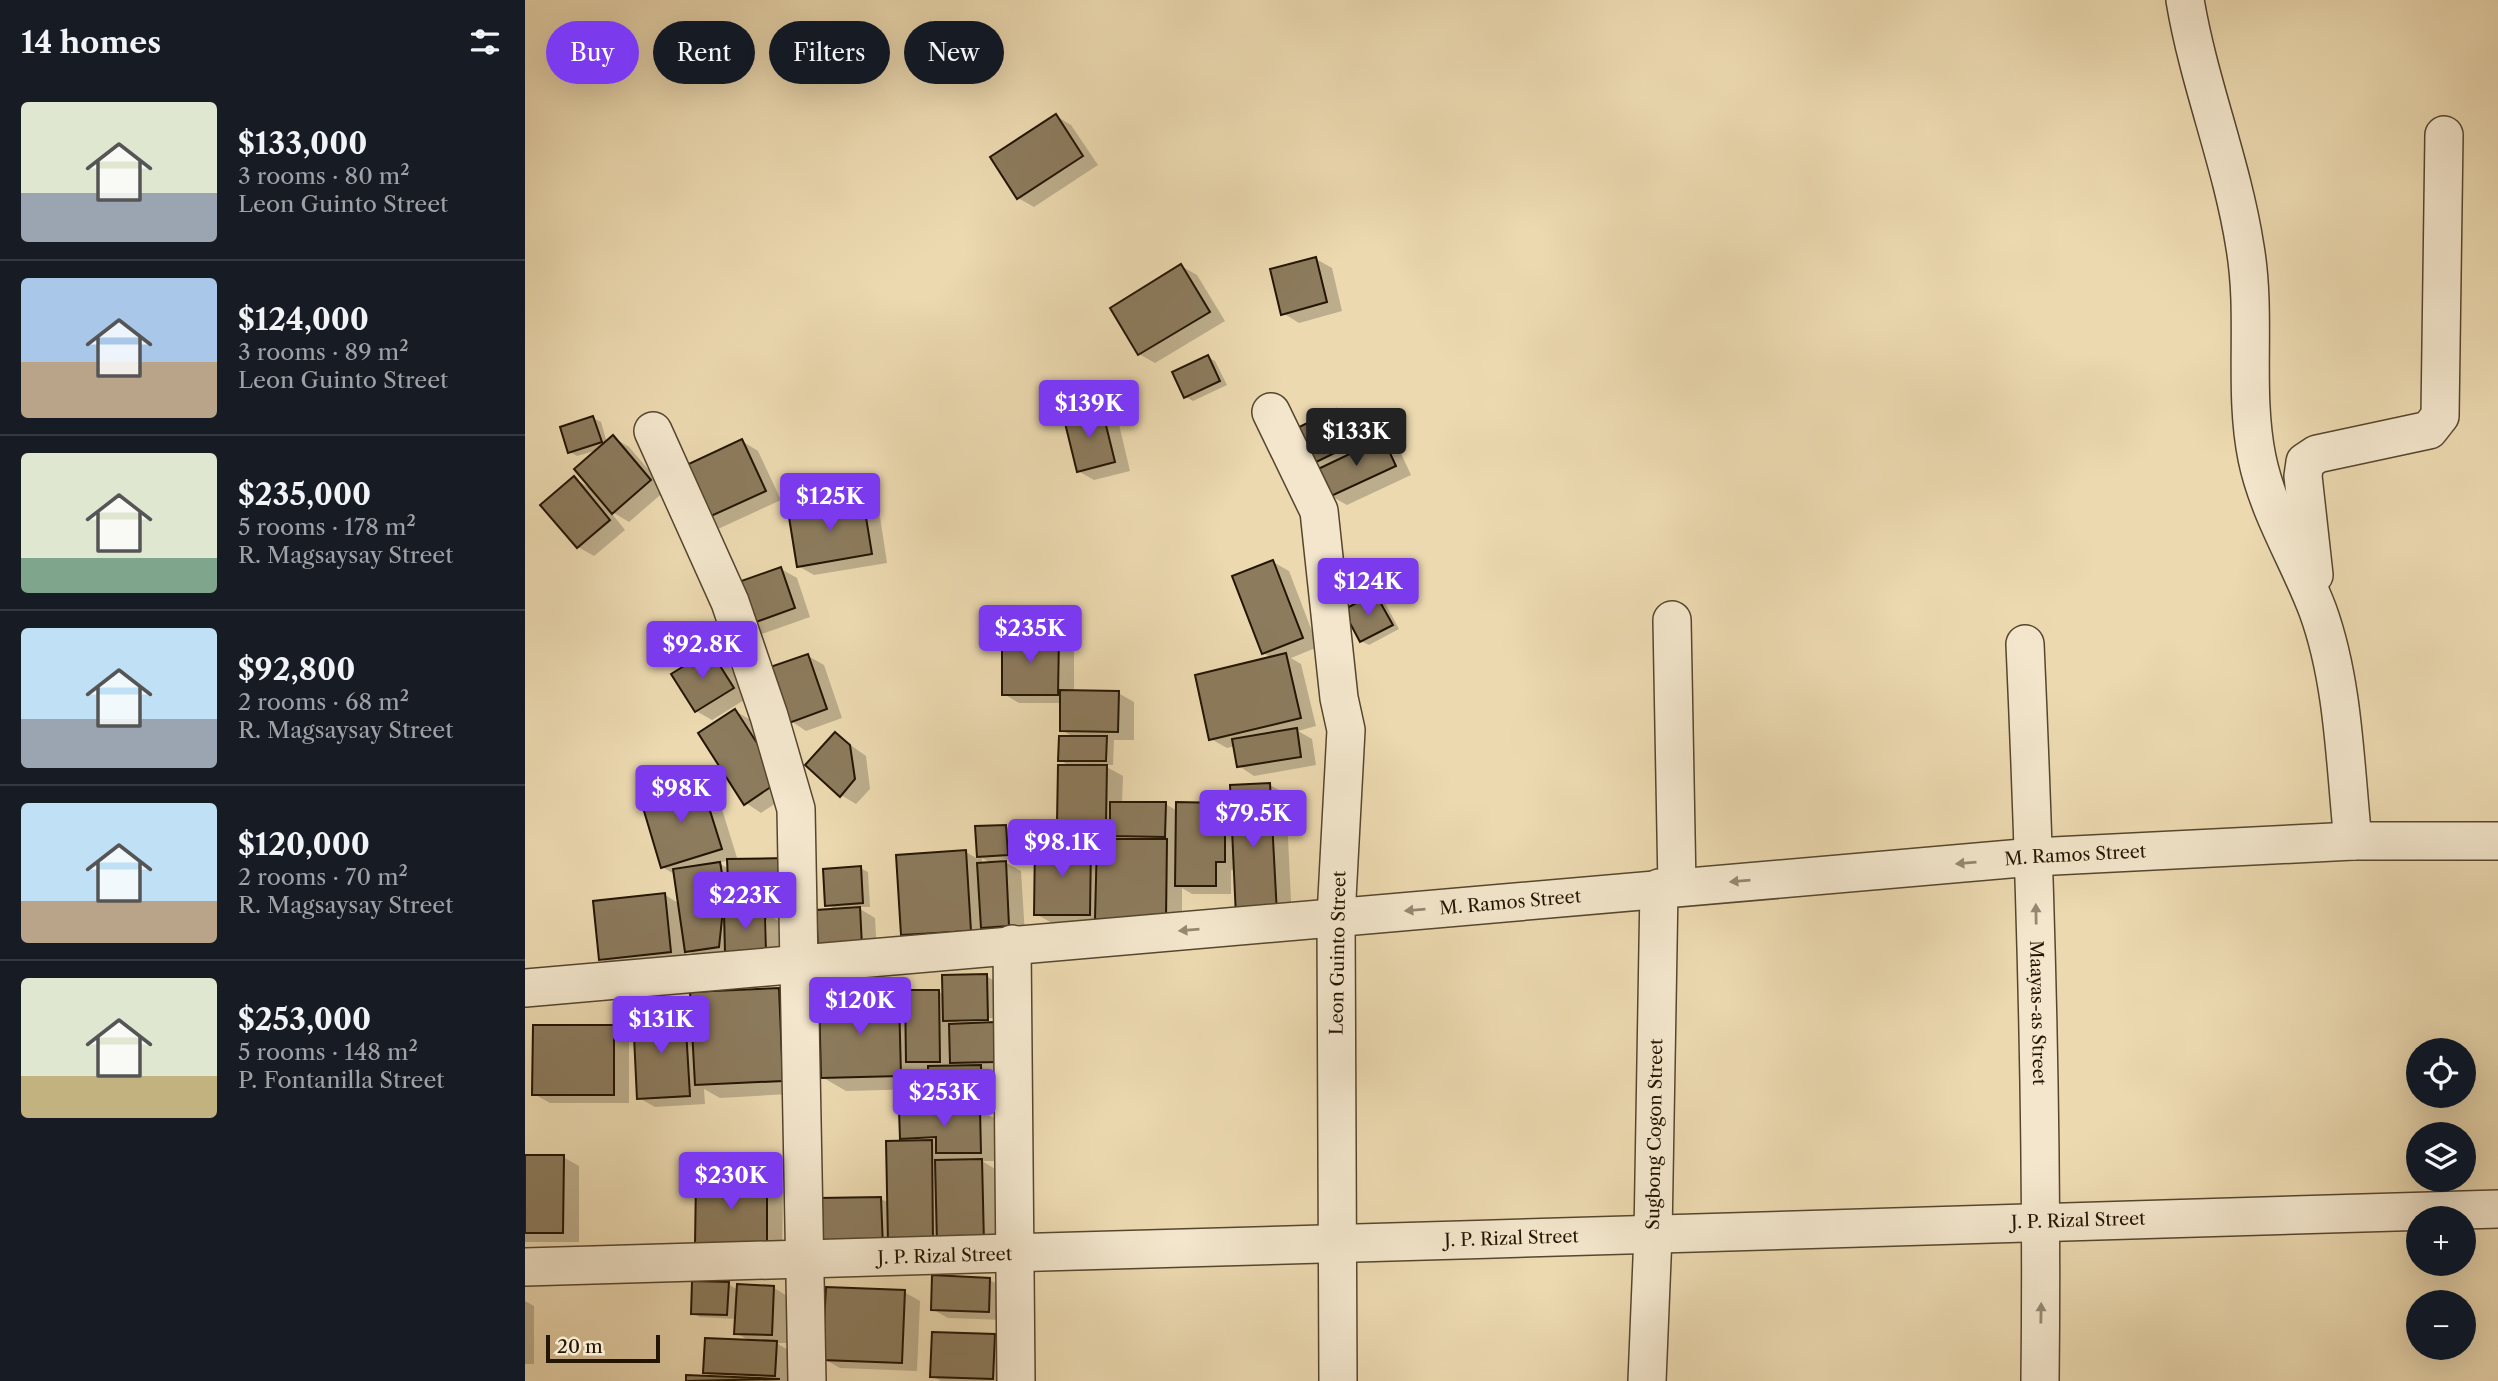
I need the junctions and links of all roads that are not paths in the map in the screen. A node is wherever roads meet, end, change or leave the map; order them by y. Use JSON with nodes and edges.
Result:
{"nodes":[{"id":1,"x":2185,"y":0,"type":"edge"},
{"id":2,"x":2444,"y":135,"type":"dead end"},
{"id":3,"x":1271,"y":412,"type":"dead end"},
{"id":4,"x":653,"y":431,"type":"dead end"},
{"id":5,"x":2319,"y":613,"type":"junction"},
{"id":6,"x":1672,"y":621,"type":"dead end"},
{"id":7,"x":2025,"y":644,"type":"dead end"},
{"id":8,"x":2353,"y":841,"type":"junction"},
{"id":9,"x":2498,"y":841,"type":"edge"},
{"id":10,"x":2034,"y":857,"type":"junction"},
{"id":11,"x":1668,"y":888,"type":"junction"},
{"id":12,"x":1336,"y":917,"type":"junction"},
{"id":13,"x":1012,"y":944,"type":"junction"},
{"id":14,"x":800,"y":965,"type":"junction"},
{"id":15,"x":525,"y":989,"type":"edge"},
{"id":16,"x":2498,"y":1209,"type":"edge"},
{"id":17,"x":2042,"y":1220,"type":"junction"},
{"id":18,"x":1653,"y":1235,"type":"junction"},
{"id":19,"x":1339,"y":1243,"type":"junction"},
{"id":20,"x":1014,"y":1256,"type":"junction"},
{"id":21,"x":805,"y":1261,"type":"junction"},
{"id":22,"x":525,"y":1267,"type":"edge"},
{"id":23,"x":807,"y":1381,"type":"edge"},
{"id":24,"x":1016,"y":1381,"type":"edge"},
{"id":25,"x":1338,"y":1381,"type":"edge"},
{"id":26,"x":1647,"y":1381,"type":"edge"},
{"id":27,"x":2041,"y":1381,"type":"edge"}],
"edges":[{"from":1,"to":5,"type":"street"},
{"from":2,"to":5,"type":"street"},
{"from":3,"to":12,"type":"street","name":"Leon Guinto Street"},
{"from":4,"to":14,"type":"street"},
{"from":5,"to":8,"type":"street"},
{"from":6,"to":11,"type":"street","name":"Sugbong Cogon Street"},
{"from":7,"to":10,"type":"street","name":"Maayas-as Street"},
{"from":8,"to":9,"type":"street","name":"M. Ramos Street"},
{"from":8,"to":10,"type":"street","name":"M. Ramos Street"},
{"from":10,"to":11,"type":"street","name":"M. Ramos Street","one_way":true},
{"from":17,"to":10,"type":"street","name":"Maayas-as Street","one_way":true},
{"from":11,"to":12,"type":"street","name":"M. Ramos Street","one_way":true},
{"from":11,"to":18,"type":"street","name":"Sugbong Cogon Street"},
{"from":12,"to":13,"type":"street","name":"M. Ramos Street","one_way":true},
{"from":12,"to":19,"type":"street","name":"Leon Guinto Street"},
{"from":13,"to":14,"type":"street","name":"M. Ramos Street"},
{"from":13,"to":20,"type":"street"},
{"from":14,"to":15,"type":"street","name":"M. Ramos Street"},
{"from":14,"to":21,"type":"street"},
{"from":16,"to":17,"type":"street","name":"J. P. Rizal Street"},
{"from":17,"to":18,"type":"street","name":"J. P. Rizal Street"},
{"from":27,"to":17,"type":"street","name":"Maayas-as Street","one_way":true},
{"from":18,"to":19,"type":"street","name":"J. P. Rizal Street"},
{"from":18,"to":26,"type":"street","name":"Sugbong Cogon Street"},
{"from":19,"to":20,"type":"street","name":"J. P. Rizal Street"},
{"from":19,"to":25,"type":"street","name":"Leon Guinto Street"},
{"from":20,"to":21,"type":"street","name":"J. P. Rizal Street"},
{"from":20,"to":24,"type":"street"},
{"from":21,"to":22,"type":"street","name":"J. P. Rizal Street"},
{"from":21,"to":23,"type":"street"}]}
